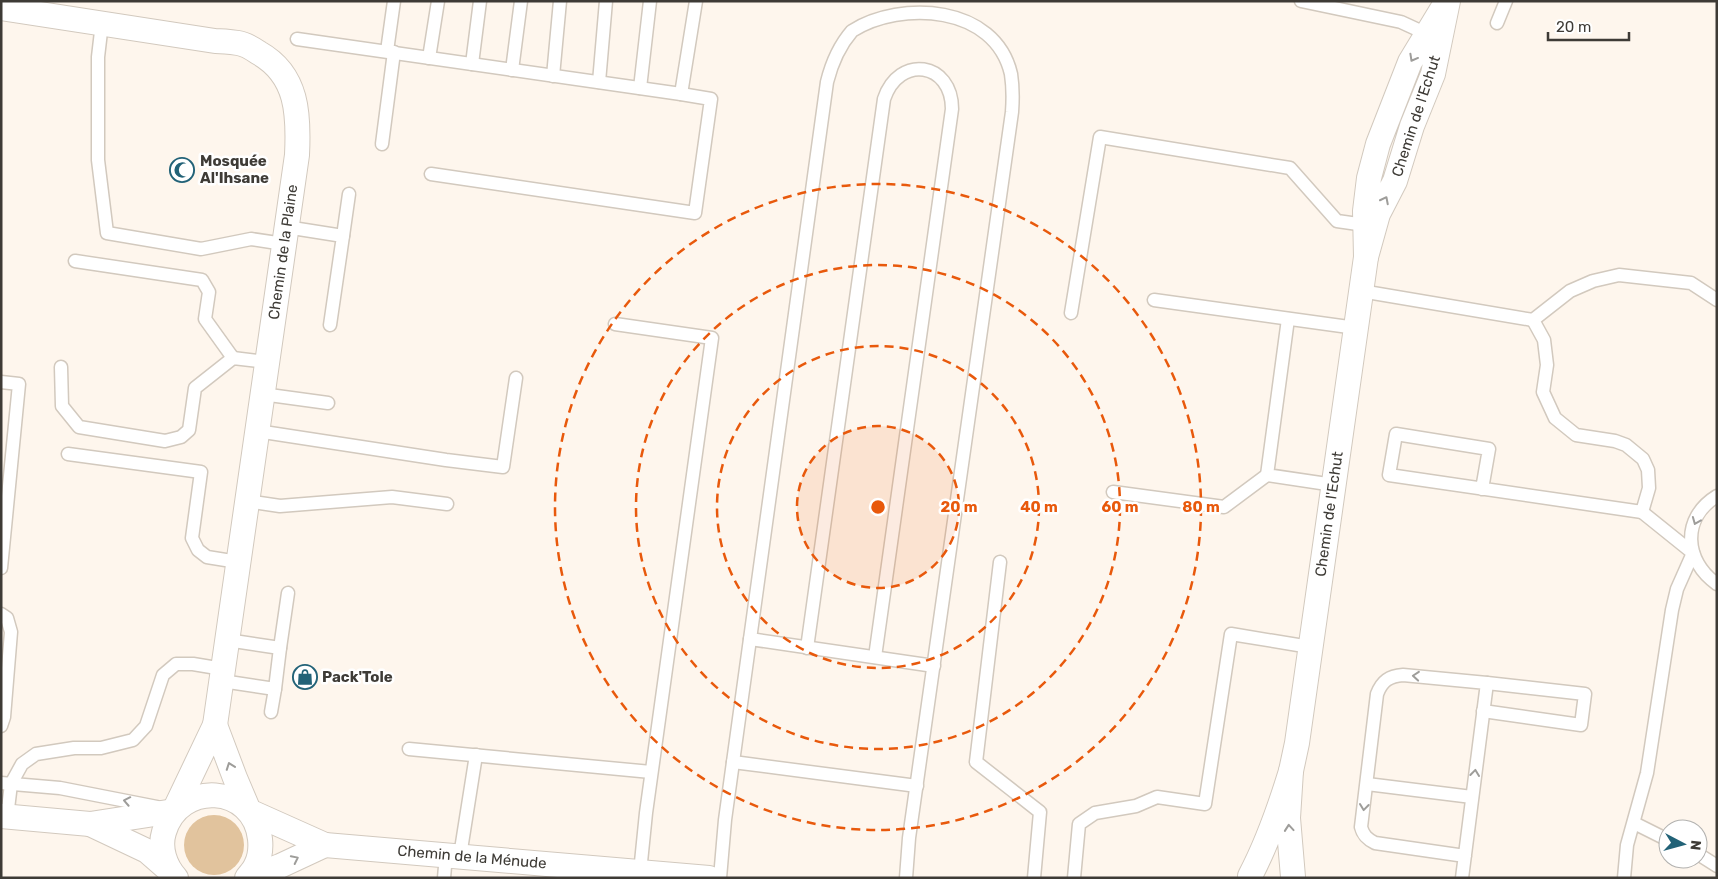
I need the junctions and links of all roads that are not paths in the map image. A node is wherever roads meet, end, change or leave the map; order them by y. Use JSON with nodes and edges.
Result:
{"nodes":[{"id":1,"x":394,"y":1,"type":"edge"},
{"id":2,"x":438,"y":1,"type":"edge"},
{"id":3,"x":480,"y":1,"type":"edge"},
{"id":4,"x":521,"y":1,"type":"edge"},
{"id":5,"x":560,"y":1,"type":"edge"},
{"id":6,"x":606,"y":1,"type":"edge"},
{"id":7,"x":650,"y":1,"type":"edge"},
{"id":8,"x":696,"y":1,"type":"edge"},
{"id":9,"x":1301,"y":1,"type":"edge"},
{"id":10,"x":1448,"y":1,"type":"edge"},
{"id":11,"x":1506,"y":1,"type":"edge"},
{"id":12,"x":1,"y":8,"type":"edge"},
{"id":13,"x":102,"y":23,"type":"junction"},
{"id":14,"x":1497,"y":23,"type":"dead end"},
{"id":15,"x":1427,"y":34,"type":"junction"},
{"id":16,"x":298,"y":39,"type":"dead end"},
{"id":17,"x":391,"y":52,"type":"junction"},
{"id":18,"x":429,"y":58,"type":"junction"},
{"id":19,"x":472,"y":64,"type":"junction"},
{"id":20,"x":512,"y":70,"type":"junction"},
{"id":21,"x":553,"y":76,"type":"junction"},
{"id":22,"x":599,"y":82,"type":"junction"},
{"id":23,"x":640,"y":88,"type":"junction"},
{"id":24,"x":681,"y":94,"type":"junction"},
{"id":25,"x":382,"y":144,"type":"dead end"},
{"id":26,"x":431,"y":174,"type":"dead end"},
{"id":27,"x":349,"y":194,"type":"dead end"},
{"id":28,"x":1365,"y":225,"type":"junction"},
{"id":29,"x":285,"y":235,"type":"junction"},
{"id":30,"x":343,"y":236,"type":"junction"},
{"id":31,"x":1366,"y":257,"type":"junction"},
{"id":32,"x":75,"y":261,"type":"dead end"},
{"id":33,"x":1361,"y":291,"type":"junction"},
{"id":34,"x":1154,"y":300,"type":"dead end"},
{"id":35,"x":1717,"y":300,"type":"edge"},
{"id":36,"x":1071,"y":313,"type":"dead end"},
{"id":37,"x":1288,"y":319,"type":"junction"},
{"id":38,"x":1533,"y":320,"type":"junction"},
{"id":39,"x":615,"y":324,"type":"dead end"},
{"id":40,"x":330,"y":325,"type":"dead end"},
{"id":41,"x":1356,"y":328,"type":"junction"},
{"id":42,"x":233,"y":358,"type":"junction"},
{"id":43,"x":267,"y":362,"type":"junction"},
{"id":44,"x":61,"y":367,"type":"dead end"},
{"id":45,"x":516,"y":378,"type":"dead end"},
{"id":46,"x":1,"y":382,"type":"edge"},
{"id":47,"x":262,"y":394,"type":"junction"},
{"id":48,"x":328,"y":403,"type":"dead end"},
{"id":49,"x":257,"y":430,"type":"junction"},
{"id":50,"x":7,"y":446,"type":"edge"},
{"id":51,"x":68,"y":454,"type":"dead end"},
{"id":52,"x":1267,"y":475,"type":"junction"},
{"id":53,"x":1334,"y":485,"type":"junction"},
{"id":54,"x":1482,"y":490,"type":"junction"},
{"id":55,"x":1113,"y":492,"type":"dead end"},
{"id":56,"x":1717,"y":496,"type":"edge"},
{"id":57,"x":247,"y":501,"type":"junction"},
{"id":58,"x":447,"y":504,"type":"dead end"},
{"id":59,"x":4,"y":508,"type":"edge"},
{"id":60,"x":1642,"y":512,"type":"junction"},
{"id":61,"x":1693,"y":553,"type":"junction"},
{"id":62,"x":238,"y":562,"type":"junction"},
{"id":63,"x":1000,"y":562,"type":"dead end"},
{"id":64,"x":1,"y":568,"type":"edge"},
{"id":65,"x":1717,"y":584,"type":"edge"},
{"id":66,"x":288,"y":593,"type":"dead end"},
{"id":67,"x":1,"y":614,"type":"edge"},
{"id":68,"x":750,"y":639,"type":"junction"},
{"id":69,"x":228,"y":640,"type":"junction"},
{"id":70,"x":1310,"y":647,"type":"junction"},
{"id":71,"x":280,"y":648,"type":"junction"},
{"id":72,"x":807,"y":648,"type":"junction"},
{"id":73,"x":874,"y":657,"type":"junction"},
{"id":74,"x":934,"y":666,"type":"junction"},
{"id":75,"x":222,"y":676,"type":"junction"},
{"id":76,"x":1487,"y":683,"type":"junction"},
{"id":77,"x":275,"y":689,"type":"junction"},
{"id":78,"x":1483,"y":711,"type":"junction"},
{"id":79,"x":271,"y":712,"type":"dead end"},
{"id":80,"x":216,"y":725,"type":"junction"},
{"id":81,"x":1,"y":726,"type":"edge"},
{"id":82,"x":409,"y":749,"type":"dead end"},
{"id":83,"x":476,"y":755,"type":"junction"},
{"id":84,"x":733,"y":762,"type":"junction"},
{"id":85,"x":1291,"y":770,"type":"junction"},
{"id":86,"x":652,"y":772,"type":"junction"},
{"id":87,"x":6,"y":783,"type":"edge"},
{"id":88,"x":1367,"y":784,"type":"junction"},
{"id":89,"x":916,"y":786,"type":"junction"},
{"id":90,"x":1472,"y":798,"type":"junction"},
{"id":91,"x":174,"y":810,"type":"junction"},
{"id":92,"x":249,"y":811,"type":"junction"},
{"id":93,"x":4,"y":817,"type":"edge"},
{"id":94,"x":1634,"y":823,"type":"junction"},
{"id":95,"x":90,"y":824,"type":"junction"},
{"id":96,"x":1658,"y":835,"type":"edge"},
{"id":97,"x":324,"y":845,"type":"junction"},
{"id":98,"x":1465,"y":856,"type":"junction"},
{"id":99,"x":450,"y":863,"type":"edge"},
{"id":100,"x":632,"y":873,"type":"edge"},
{"id":101,"x":173,"y":874,"type":"edge"},
{"id":102,"x":1249,"y":877,"type":"edge"},
{"id":103,"x":1294,"y":877,"type":"edge"},
{"id":104,"x":248,"y":878,"type":"edge"},
{"id":105,"x":709,"y":878,"type":"edge"},
{"id":106,"x":720,"y":878,"type":"edge"},
{"id":107,"x":906,"y":878,"type":"edge"},
{"id":108,"x":1034,"y":878,"type":"edge"},
{"id":109,"x":1074,"y":878,"type":"edge"},
{"id":110,"x":1462,"y":878,"type":"edge"},
{"id":111,"x":1624,"y":878,"type":"edge"}],
"edges":[{"from":1,"to":17,"type":"lane"},
{"from":2,"to":18,"type":"lane"},
{"from":3,"to":19,"type":"lane"},
{"from":4,"to":20,"type":"lane"},
{"from":5,"to":21,"type":"lane"},
{"from":6,"to":22,"type":"lane"},
{"from":7,"to":23,"type":"lane"},
{"from":8,"to":24,"type":"lane"},
{"from":9,"to":15,"type":"lane"},
{"from":10,"to":15,"type":"street","name":"Chemin de l'Echut"},
{"from":31,"to":10,"type":"street","name":"Chemin de l'Echut","one_way":true},
{"from":11,"to":14,"type":"lane"},
{"from":12,"to":13,"type":"street","name":"Chemin de la Plaine"},
{"from":13,"to":29,"type":"street","name":"Chemin de la Plaine"},
{"from":13,"to":29,"type":"lane"},
{"from":15,"to":28,"type":"street","name":"Chemin de l'Echut","one_way":true},
{"from":16,"to":17,"type":"lane"},
{"from":17,"to":18,"type":"lane"},
{"from":17,"to":25,"type":"lane"},
{"from":18,"to":19,"type":"lane"},
{"from":19,"to":20,"type":"lane"},
{"from":20,"to":21,"type":"lane"},
{"from":21,"to":22,"type":"lane"},
{"from":22,"to":23,"type":"lane"},
{"from":23,"to":24,"type":"lane"},
{"from":24,"to":26,"type":"lane"},
{"from":27,"to":30,"type":"lane"},
{"from":28,"to":31,"type":"street","name":"Chemin de l'Echut"},
{"from":28,"to":36,"type":"lane"},
{"from":29,"to":30,"type":"lane"},
{"from":29,"to":43,"type":"street","name":"Chemin de la Plaine"},
{"from":30,"to":40,"type":"lane"},
{"from":31,"to":33,"type":"street","name":"Chemin de l'Echut"},
{"from":32,"to":42,"type":"lane"},
{"from":33,"to":38,"type":"lane"},
{"from":33,"to":41,"type":"street","name":"Chemin de l'Echut"},
{"from":34,"to":37,"type":"lane"},
{"from":35,"to":38,"type":"lane"},
{"from":37,"to":41,"type":"lane"},
{"from":37,"to":52,"type":"lane"},
{"from":38,"to":60,"type":"lane"},
{"from":39,"to":86,"type":"lane"},
{"from":41,"to":53,"type":"street","name":"Chemin de l'Echut"},
{"from":42,"to":43,"type":"lane"},
{"from":42,"to":44,"type":"lane"},
{"from":43,"to":47,"type":"street","name":"Chemin de la Plaine"},
{"from":45,"to":49,"type":"lane"},
{"from":46,"to":50,"type":"lane"},
{"from":47,"to":48,"type":"lane"},
{"from":47,"to":49,"type":"street","name":"Chemin de la Plaine"},
{"from":49,"to":57,"type":"street","name":"Chemin de la Plaine"},
{"from":50,"to":59,"type":"lane"},
{"from":51,"to":62,"type":"lane"},
{"from":52,"to":53,"type":"lane"},
{"from":52,"to":55,"type":"lane"},
{"from":53,"to":70,"type":"street","name":"Chemin de l'Echut"},
{"from":54,"to":54,"type":"lane"},
{"from":54,"to":60,"type":"lane"},
{"from":56,"to":61,"type":"lane","one_way":true},
{"from":57,"to":58,"type":"lane"},
{"from":57,"to":62,"type":"street","name":"Chemin de la Plaine"},
{"from":59,"to":64,"type":"lane"},
{"from":60,"to":61,"type":"lane"},
{"from":61,"to":65,"type":"lane"},
{"from":61,"to":94,"type":"lane"},
{"from":62,"to":69,"type":"street","name":"Chemin de la Plaine"},
{"from":63,"to":108,"type":"lane"},
{"from":66,"to":71,"type":"lane"},
{"from":67,"to":81,"type":"lane"},
{"from":68,"to":72,"type":"lane"},
{"from":68,"to":74,"type":"lane"},
{"from":68,"to":84,"type":"lane"},
{"from":69,"to":71,"type":"lane"},
{"from":69,"to":75,"type":"street","name":"Chemin de la Plaine"},
{"from":70,"to":85,"type":"street","name":"Chemin de l'Echut"},
{"from":70,"to":109,"type":"lane"},
{"from":71,"to":77,"type":"lane"},
{"from":72,"to":73,"type":"lane"},
{"from":72,"to":73,"type":"lane"},
{"from":73,"to":74,"type":"lane"},
{"from":74,"to":89,"type":"lane"},
{"from":75,"to":77,"type":"lane"},
{"from":75,"to":80,"type":"street","name":"Chemin de la Plaine"},
{"from":75,"to":87,"type":"lane"},
{"from":76,"to":78,"type":"lane"},
{"from":76,"to":78,"type":"lane"},
{"from":76,"to":88,"type":"lane","one_way":true},
{"from":77,"to":79,"type":"lane"},
{"from":90,"to":78,"type":"lane","one_way":true},
{"from":80,"to":91,"type":"street","name":"Chemin de la Plaine"},
{"from":92,"to":80,"type":"street","name":"Chemin de la Plaine","one_way":true},
{"from":82,"to":83,"type":"lane"},
{"from":83,"to":86,"type":"lane"},
{"from":83,"to":99,"type":"lane"},
{"from":84,"to":89,"type":"lane"},
{"from":84,"to":106,"type":"lane"},
{"from":85,"to":102,"type":"street","name":"Chemin de l'Echut"},
{"from":103,"to":85,"type":"street","name":"Chemin de l'Echut","one_way":true},
{"from":86,"to":100,"type":"lane"},
{"from":91,"to":87,"type":"lane","one_way":true},
{"from":87,"to":93,"type":"lane"},
{"from":88,"to":90,"type":"lane"},
{"from":88,"to":98,"type":"lane","one_way":true},
{"from":89,"to":107,"type":"lane"},
{"from":90,"to":98,"type":"lane"},
{"from":91,"to":92,"type":"street","name":"Chemin de la Ménude"},
{"from":91,"to":95,"type":"street"},
{"from":91,"to":101,"type":"street","name":"Chemin de la Plaine"},
{"from":92,"to":97,"type":"street","name":"Chemin de la Ménude"},
{"from":92,"to":104,"type":"street","name":"Chemin de la Plaine"},
{"from":93,"to":95,"type":"street"},
{"from":94,"to":96,"type":"lane"},
{"from":94,"to":111,"type":"lane"},
{"from":95,"to":101,"type":"street"},
{"from":97,"to":99,"type":"street","name":"Chemin de la Ménude"},
{"from":104,"to":97,"type":"street","one_way":true},
{"from":98,"to":110,"type":"lane"},
{"from":99,"to":100,"type":"street","name":"Chemin de la Ménude"},
{"from":100,"to":105,"type":"street","name":"Chemin de la Ménude"},
{"from":102,"to":103,"type":"street"}]}
